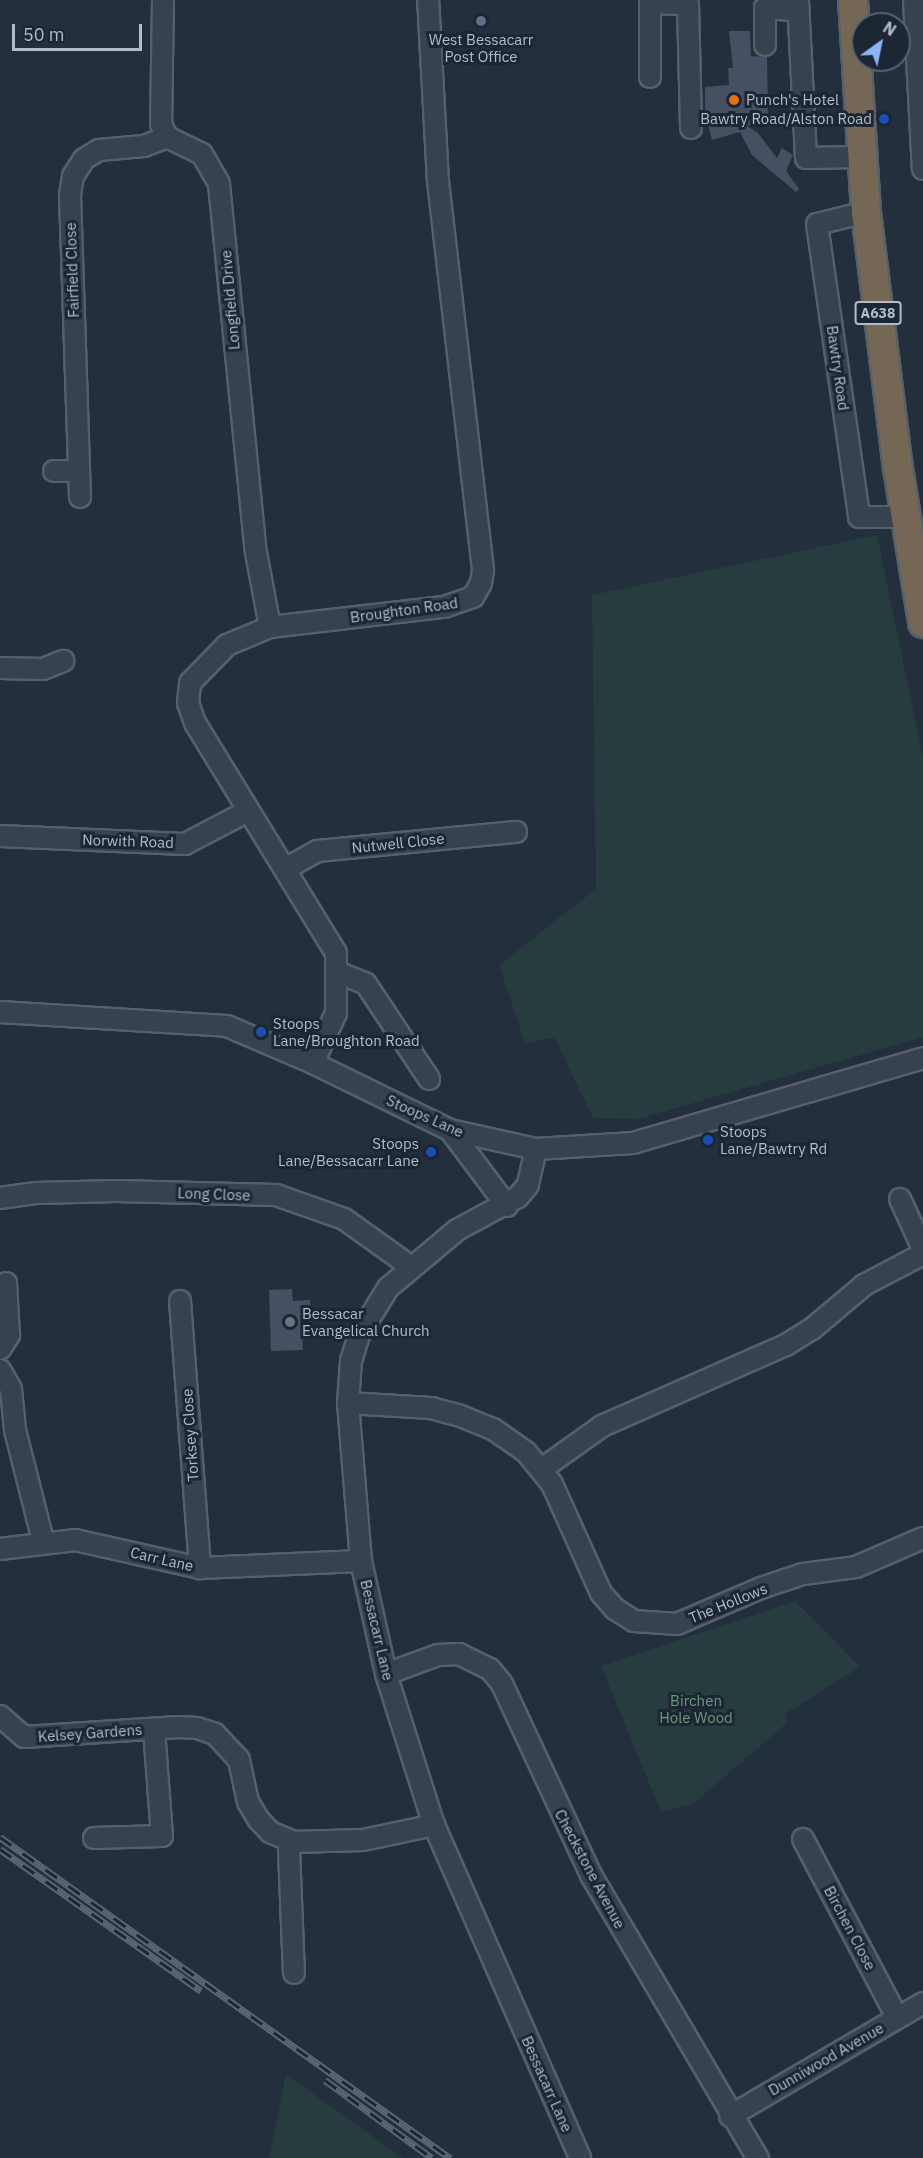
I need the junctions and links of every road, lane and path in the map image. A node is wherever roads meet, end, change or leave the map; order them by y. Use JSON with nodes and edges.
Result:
{"nodes":[{"id":1,"x":162,"y":0,"type":"edge"},
{"id":2,"x":428,"y":0,"type":"edge"},
{"id":3,"x":854,"y":0,"type":"edge"},
{"id":4,"x":914,"y":0,"type":"edge"},
{"id":5,"x":672,"y":1,"type":"edge"},
{"id":6,"x":797,"y":5,"type":"edge"},
{"id":7,"x":765,"y":45,"type":"dead end"},
{"id":8,"x":650,"y":77,"type":"dead end"},
{"id":9,"x":691,"y":128,"type":"dead end"},
{"id":10,"x":166,"y":137,"type":"junction"},
{"id":11,"x":861,"y":158,"type":"junction"},
{"id":12,"x":923,"y":170,"type":"edge"},
{"id":13,"x":866,"y":212,"type":"junction"},
{"id":14,"x":54,"y":471,"type":"dead end"},
{"id":15,"x":79,"y":471,"type":"junction"},
{"id":16,"x":80,"y":496,"type":"dead end"},
{"id":17,"x":905,"y":517,"type":"junction"},
{"id":18,"x":923,"y":623,"type":"edge"},
{"id":19,"x":270,"y":627,"type":"junction"},
{"id":20,"x":63,"y":661,"type":"dead end"},
{"id":21,"x":0,"y":668,"type":"edge"},
{"id":22,"x":248,"y":810,"type":"junction"},
{"id":23,"x":516,"y":832,"type":"dead end"},
{"id":24,"x":0,"y":836,"type":"edge"},
{"id":25,"x":285,"y":869,"type":"junction"},
{"id":26,"x":337,"y":972,"type":"junction"},
{"id":27,"x":0,"y":1012,"type":"edge"},
{"id":28,"x":923,"y":1058,"type":"edge"},
{"id":29,"x":313,"y":1063,"type":"junction"},
{"id":30,"x":429,"y":1079,"type":"dead end"},
{"id":31,"x":450,"y":1130,"type":"junction"},
{"id":32,"x":536,"y":1149,"type":"junction"},
{"id":33,"x":0,"y":1198,"type":"edge"},
{"id":34,"x":900,"y":1199,"type":"dead end"},
{"id":35,"x":507,"y":1206,"type":"junction"},
{"id":36,"x":923,"y":1251,"type":"edge"},
{"id":37,"x":410,"y":1266,"type":"junction"},
{"id":38,"x":6,"y":1283,"type":"dead end"},
{"id":39,"x":180,"y":1301,"type":"dead end"},
{"id":40,"x":0,"y":1349,"type":"edge"},
{"id":41,"x":0,"y":1370,"type":"edge"},
{"id":42,"x":348,"y":1403,"type":"junction"},
{"id":43,"x":543,"y":1468,"type":"junction"},
{"id":44,"x":923,"y":1538,"type":"edge"},
{"id":45,"x":43,"y":1541,"type":"junction"},
{"id":46,"x":0,"y":1549,"type":"edge"},
{"id":47,"x":361,"y":1561,"type":"junction"},
{"id":48,"x":200,"y":1568,"type":"junction"},
{"id":49,"x":386,"y":1674,"type":"junction"},
{"id":50,"x":0,"y":1716,"type":"edge"},
{"id":51,"x":154,"y":1729,"type":"junction"},
{"id":52,"x":434,"y":1825,"type":"junction"},
{"id":53,"x":94,"y":1838,"type":"dead end"},
{"id":54,"x":803,"y":1839,"type":"dead end"},
{"id":55,"x":293,"y":1842,"type":"junction"},
{"id":56,"x":294,"y":1973,"type":"dead end"},
{"id":57,"x":923,"y":2003,"type":"edge"},
{"id":58,"x":897,"y":2017,"type":"junction"},
{"id":59,"x":730,"y":2115,"type":"junction"},
{"id":60,"x":580,"y":2158,"type":"edge"},
{"id":61,"x":758,"y":2158,"type":"edge"}],
"edges":[{"from":1,"to":10,"type":"street"},
{"from":2,"to":19,"type":"street","name":"Broughton Road"},
{"from":3,"to":11,"type":"highway","number":"A638"},
{"from":4,"to":12,"type":"street"},
{"from":5,"to":8,"type":"street"},
{"from":5,"to":9,"type":"street"},
{"from":6,"to":7,"type":"street"},
{"from":6,"to":11,"type":"street"},
{"from":10,"to":15,"type":"street","name":"Fairfield Close"},
{"from":10,"to":19,"type":"street","name":"Longfield Drive"},
{"from":11,"to":13,"type":"highway","number":"A638"},
{"from":13,"to":17,"type":"highway","number":"A638"},
{"from":13,"to":17,"type":"street","name":"Bawtry Road"},
{"from":14,"to":15,"type":"street"},
{"from":15,"to":16,"type":"street","name":"Fairfield Close"},
{"from":17,"to":18,"type":"highway","number":"A638"},
{"from":19,"to":22,"type":"street","name":"Broughton Road"},
{"from":20,"to":21,"type":"street"},
{"from":22,"to":24,"type":"street","name":"Norwith Road"},
{"from":22,"to":25,"type":"street","name":"Broughton Road"},
{"from":23,"to":25,"type":"street","name":"Nutwell Close"},
{"from":25,"to":26,"type":"street","name":"Broughton Road"},
{"from":26,"to":29,"type":"street","name":"Broughton Road"},
{"from":26,"to":30,"type":"street"},
{"from":27,"to":29,"type":"street","name":"Stoops Lane"},
{"from":28,"to":32,"type":"street","name":"Stoops Lane"},
{"from":29,"to":31,"type":"street","name":"Stoops Lane"},
{"from":31,"to":32,"type":"street","name":"Stoops Lane"},
{"from":31,"to":35,"type":"street"},
{"from":32,"to":35,"type":"street","name":"Bessacarr Lane"},
{"from":33,"to":37,"type":"street","name":"Long Close"},
{"from":34,"to":36,"type":"street"},
{"from":35,"to":37,"type":"street","name":"Bessacarr Lane"},
{"from":36,"to":43,"type":"street"},
{"from":37,"to":42,"type":"street","name":"Bessacarr Lane"},
{"from":38,"to":40,"type":"street"},
{"from":39,"to":48,"type":"street","name":"Torksey Close"},
{"from":41,"to":45,"type":"street"},
{"from":42,"to":43,"type":"street","name":"The Hollows"},
{"from":42,"to":47,"type":"street","name":"Bessacarr Lane"},
{"from":43,"to":44,"type":"street","name":"The Hollows"},
{"from":45,"to":46,"type":"street","name":"Carr Lane"},
{"from":45,"to":48,"type":"street","name":"Carr Lane"},
{"from":47,"to":48,"type":"street","name":"Carr Lane"},
{"from":47,"to":49,"type":"street","name":"Bessacarr Lane"},
{"from":49,"to":52,"type":"street","name":"Bessacarr Lane"},
{"from":49,"to":59,"type":"street","name":"Checkstone Avenue"},
{"from":50,"to":51,"type":"street","name":"Kelsey Gardens"},
{"from":51,"to":53,"type":"street","name":"Kelsey Gardens"},
{"from":51,"to":55,"type":"street","name":"Kelsey Gardens"},
{"from":52,"to":55,"type":"street","name":"Kelsey Gardens"},
{"from":52,"to":60,"type":"street","name":"Bessacarr Lane"},
{"from":54,"to":58,"type":"street","name":"Birchen Close"},
{"from":55,"to":56,"type":"street"},
{"from":57,"to":58,"type":"street","name":"Dunniwood Avenue"},
{"from":58,"to":59,"type":"street","name":"Dunniwood Avenue"},
{"from":59,"to":61,"type":"street","name":"Checkstone Avenue"}]}
